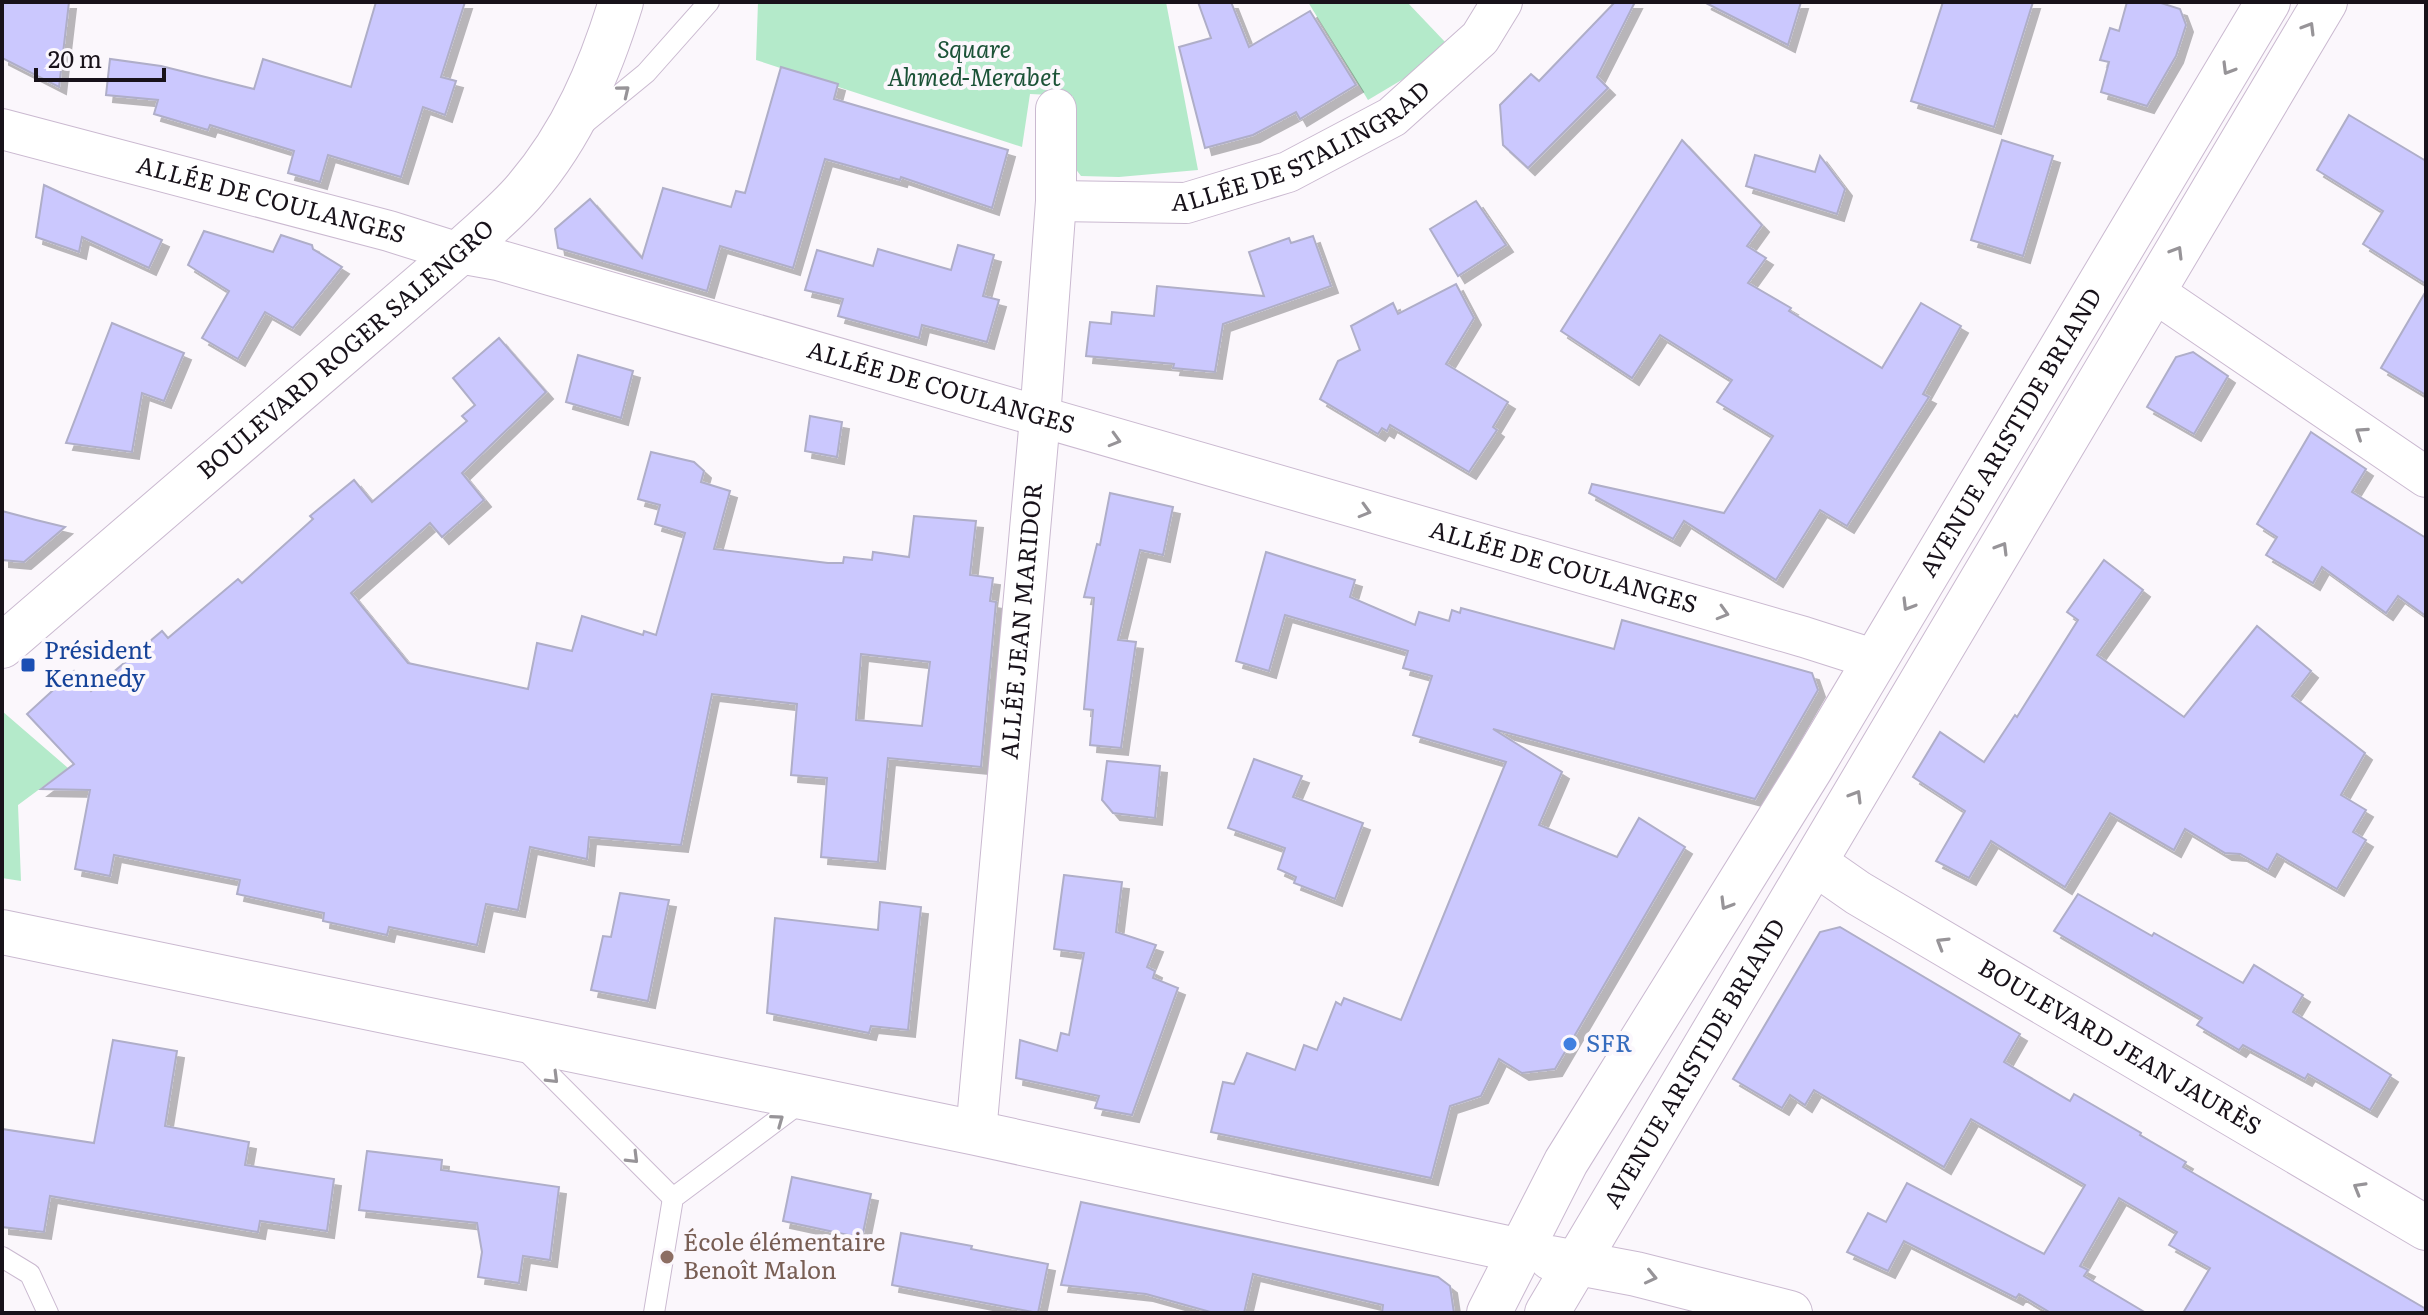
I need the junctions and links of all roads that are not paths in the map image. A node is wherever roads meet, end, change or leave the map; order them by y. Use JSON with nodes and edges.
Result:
{"nodes":[{"id":1,"x":621,"y":2,"type":"edge"},
{"id":2,"x":709,"y":2,"type":"edge"},
{"id":3,"x":1502,"y":2,"type":"edge"},
{"id":4,"x":2267,"y":2,"type":"edge"},
{"id":5,"x":2325,"y":2,"type":"edge"},
{"id":6,"x":1056,"y":109,"type":"dead end"},
{"id":7,"x":2,"y":129,"type":"edge"},
{"id":8,"x":563,"y":140,"type":"junction"},
{"id":9,"x":1056,"y":201,"type":"junction"},
{"id":10,"x":459,"y":253,"type":"junction"},
{"id":11,"x":2154,"y":292,"type":"junction"},
{"id":12,"x":1040,"y":418,"type":"junction"},
{"id":13,"x":2426,"y":477,"type":"edge"},
{"id":14,"x":2,"y":646,"type":"edge"},
{"id":15,"x":1876,"y":660,"type":"junction"},
{"id":16,"x":1753,"y":860,"type":"junction"},
{"id":17,"x":1815,"y":863,"type":"junction"},
{"id":18,"x":2,"y":932,"type":"edge"},
{"id":19,"x":1699,"y":948,"type":"junction"},
{"id":20,"x":513,"y":1037,"type":"junction"},
{"id":21,"x":808,"y":1098,"type":"junction"},
{"id":22,"x":976,"y":1133,"type":"junction"},
{"id":23,"x":673,"y":1198,"type":"junction"},
{"id":24,"x":2426,"y":1228,"type":"edge"},
{"id":25,"x":1521,"y":1251,"type":"junction"},
{"id":26,"x":2,"y":1257,"type":"edge"},
{"id":27,"x":1574,"y":1264,"type":"junction"},
{"id":28,"x":48,"y":1313,"type":"edge"},
{"id":29,"x":654,"y":1313,"type":"edge"},
{"id":30,"x":1489,"y":1313,"type":"edge"},
{"id":31,"x":1547,"y":1313,"type":"edge"},
{"id":32,"x":1790,"y":1313,"type":"edge"}],
"edges":[{"from":1,"to":8,"type":"main road","name":"BOULEVARD ROGER SALENGRO"},
{"from":8,"to":2,"type":"lane","one_way":true},
{"from":3,"to":9,"type":"street","name":"ALLÉE DE STALINGRAD"},
{"from":4,"to":15,"type":"main road","name":"AVENUE ARISTIDE BRIAND","one_way":true},
{"from":11,"to":5,"type":"main road","name":"AVENUE ARISTIDE BRIAND","one_way":true},
{"from":6,"to":9,"type":"street","name":"ALLÉE JEAN MARIDOR"},
{"from":7,"to":10,"type":"street","name":"ALLÉE DE COULANGES"},
{"from":8,"to":10,"type":"main road","name":"BOULEVARD ROGER SALENGRO"},
{"from":9,"to":12,"type":"street","name":"ALLÉE JEAN MARIDOR"},
{"from":10,"to":12,"type":"street","name":"ALLÉE DE COULANGES"},
{"from":10,"to":14,"type":"main road","name":"BOULEVARD ROGER SALENGRO"},
{"from":13,"to":11,"type":"street","one_way":true},
{"from":17,"to":11,"type":"main road","name":"AVENUE ARISTIDE BRIAND","one_way":true},
{"from":12,"to":15,"type":"street","name":"ALLÉE DE COULANGES","one_way":true},
{"from":12,"to":22,"type":"street","name":"ALLÉE JEAN MARIDOR"},
{"from":15,"to":16,"type":"main road","name":"AVENUE ARISTIDE BRIAND"},
{"from":16,"to":17,"type":"main road"},
{"from":16,"to":19,"type":"main road","name":"AVENUE ARISTIDE BRIAND","one_way":true},
{"from":24,"to":17,"type":"main road","name":"BOULEVARD JEAN JAURÈS","one_way":true},
{"from":17,"to":27,"type":"main road","name":"AVENUE ARISTIDE BRIAND"},
{"from":18,"to":20,"type":"main road"},
{"from":19,"to":25,"type":"main road","name":"AVENUE ARISTIDE BRIAND"},
{"from":19,"to":27,"type":"main road"},
{"from":20,"to":21,"type":"main road"},
{"from":20,"to":23,"type":"lane","one_way":true},
{"from":21,"to":22,"type":"main road"},
{"from":23,"to":21,"type":"lane","one_way":true},
{"from":22,"to":25,"type":"main road"},
{"from":23,"to":29,"type":"lane"},
{"from":25,"to":27,"type":"main road"},
{"from":25,"to":30,"type":"main road","name":"AVENUE ARISTIDE BRIAND"},
{"from":26,"to":28,"type":"lane"},
{"from":27,"to":31,"type":"main road","name":"AVENUE ARISTIDE BRIAND"},
{"from":27,"to":32,"type":"main road","one_way":true}]}
